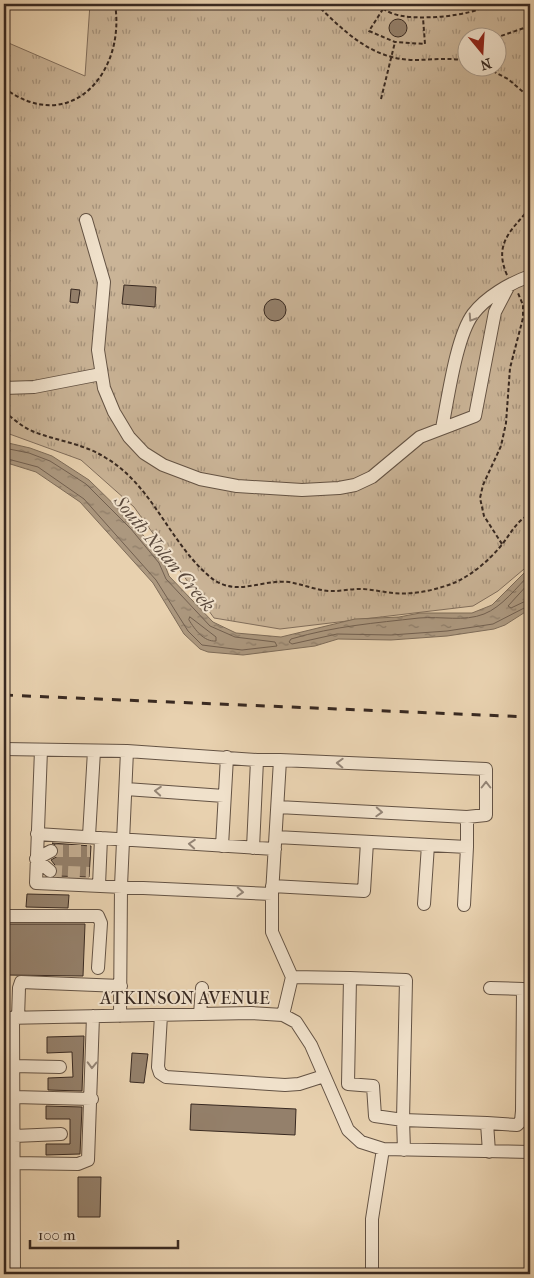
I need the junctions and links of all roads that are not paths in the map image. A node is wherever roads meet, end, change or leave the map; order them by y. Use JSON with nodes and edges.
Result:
{"nodes":[{"id":1,"x":86,"y":220,"type":"dead end"},
{"id":2,"x":530,"y":276,"type":"edge"},
{"id":3,"x":511,"y":285,"type":"junction"},
{"id":4,"x":100,"y":374,"type":"junction"},
{"id":5,"x":4,"y":388,"type":"edge"},
{"id":6,"x":442,"y":428,"type":"junction"},
{"id":7,"x":4,"y":749,"type":"edge"},
{"id":8,"x":41,"y":750,"type":"junction"},
{"id":9,"x":94,"y":750,"type":"junction"},
{"id":10,"x":127,"y":751,"type":"junction"},
{"id":11,"x":227,"y":758,"type":"junction"},
{"id":12,"x":257,"y":760,"type":"junction"},
{"id":13,"x":280,"y":760,"type":"junction"},
{"id":14,"x":126,"y":789,"type":"junction"},
{"id":15,"x":224,"y":796,"type":"junction"},
{"id":16,"x":278,"y":807,"type":"junction"},
{"id":17,"x":467,"y":817,"type":"junction"},
{"id":18,"x":37,"y":834,"type":"junction"},
{"id":19,"x":95,"y":837,"type":"junction"},
{"id":20,"x":124,"y":839,"type":"junction"},
{"id":21,"x":367,"y":842,"type":"junction"},
{"id":22,"x":276,"y":843,"type":"junction"},
{"id":23,"x":428,"y":845,"type":"junction"},
{"id":24,"x":222,"y":846,"type":"junction"},
{"id":25,"x":467,"y":847,"type":"junction"},
{"id":26,"x":253,"y":848,"type":"junction"},
{"id":27,"x":51,"y":851,"type":"tunnel mouth"},
{"id":28,"x":90,"y":851,"type":"dead end"},
{"id":29,"x":36,"y":859,"type":"junction"},
{"id":30,"x":100,"y":863,"type":"junction"},
{"id":31,"x":50,"y":871,"type":"tunnel mouth"},
{"id":32,"x":89,"y":873,"type":"dead end"},
{"id":33,"x":99,"y":885,"type":"junction"},
{"id":34,"x":121,"y":886,"type":"junction"},
{"id":35,"x":272,"y":890,"type":"junction"},
{"id":36,"x":424,"y":904,"type":"dead end"},
{"id":37,"x":464,"y":905,"type":"dead end"},
{"id":38,"x":4,"y":916,"type":"edge"},
{"id":39,"x":98,"y":968,"type":"dead end"},
{"id":40,"x":292,"y":977,"type":"junction"},
{"id":41,"x":350,"y":978,"type":"junction"},
{"id":42,"x":121,"y":986,"type":"junction"},
{"id":43,"x":202,"y":988,"type":"dead end"},
{"id":44,"x":490,"y":988,"type":"dead end"},
{"id":45,"x":200,"y":1014,"type":"junction"},
{"id":46,"x":161,"y":1015,"type":"junction"},
{"id":47,"x":283,"y":1015,"type":"junction"},
{"id":48,"x":93,"y":1016,"type":"junction"},
{"id":49,"x":120,"y":1016,"type":"junction"},
{"id":50,"x":12,"y":1018,"type":"edge"},
{"id":51,"x":13,"y":1066,"type":"junction"},
{"id":52,"x":60,"y":1066,"type":"dead end"},
{"id":53,"x":324,"y":1076,"type":"junction"},
{"id":54,"x":14,"y":1097,"type":"junction"},
{"id":55,"x":92,"y":1099,"type":"junction"},
{"id":56,"x":404,"y":1120,"type":"junction"},
{"id":57,"x":487,"y":1123,"type":"junction"},
{"id":58,"x":61,"y":1134,"type":"dead end"},
{"id":59,"x":14,"y":1136,"type":"junction"},
{"id":60,"x":384,"y":1149,"type":"junction"},
{"id":61,"x":404,"y":1150,"type":"junction"},
{"id":62,"x":489,"y":1152,"type":"junction"},
{"id":63,"x":530,"y":1152,"type":"edge"},
{"id":64,"x":10,"y":1170,"type":"edge"},
{"id":65,"x":14,"y":1274,"type":"edge"},
{"id":66,"x":372,"y":1274,"type":"edge"}],
"edges":[{"from":1,"to":4,"type":"street"},
{"from":2,"to":3,"type":"street"},
{"from":3,"to":6,"type":"street","one_way":true},
{"from":3,"to":6,"type":"street"},
{"from":4,"to":5,"type":"street"},
{"from":4,"to":6,"type":"street"},
{"from":7,"to":8,"type":"street"},
{"from":8,"to":9,"type":"street"},
{"from":8,"to":18,"type":"street"},
{"from":9,"to":10,"type":"street"},
{"from":9,"to":19,"type":"street"},
{"from":10,"to":11,"type":"street"},
{"from":10,"to":14,"type":"street"},
{"from":11,"to":12,"type":"street"},
{"from":11,"to":15,"type":"street"},
{"from":12,"to":13,"type":"street"},
{"from":12,"to":26,"type":"street"},
{"from":13,"to":16,"type":"street"},
{"from":17,"to":13,"type":"street","one_way":true},
{"from":15,"to":14,"type":"street","one_way":true},
{"from":14,"to":20,"type":"street"},
{"from":15,"to":24,"type":"street"},
{"from":16,"to":17,"type":"street","one_way":true},
{"from":16,"to":22,"type":"street"},
{"from":17,"to":25,"type":"street"},
{"from":18,"to":19,"type":"street"},
{"from":18,"to":29,"type":"street"},
{"from":19,"to":20,"type":"street"},
{"from":19,"to":30,"type":"street"},
{"from":24,"to":20,"type":"street","one_way":true},
{"from":20,"to":34,"type":"street"},
{"from":21,"to":22,"type":"street"},
{"from":21,"to":23,"type":"street"},
{"from":21,"to":35,"type":"street"},
{"from":22,"to":26,"type":"street"},
{"from":22,"to":35,"type":"street"},
{"from":23,"to":25,"type":"street"},
{"from":23,"to":36,"type":"street"},
{"from":24,"to":26,"type":"street"},
{"from":25,"to":37,"type":"street"},
{"from":27,"to":29,"type":"street"},
{"from":28,"to":30,"type":"street"},
{"from":29,"to":31,"type":"street"},
{"from":29,"to":33,"type":"street"},
{"from":30,"to":32,"type":"street"},
{"from":30,"to":33,"type":"street"},
{"from":33,"to":34,"type":"street"},
{"from":34,"to":35,"type":"street","one_way":true},
{"from":34,"to":42,"type":"street"},
{"from":35,"to":40,"type":"street"},
{"from":38,"to":39,"type":"street"},
{"from":40,"to":41,"type":"street"},
{"from":40,"to":47,"type":"street"},
{"from":41,"to":56,"type":"street"},
{"from":41,"to":56,"type":"street"},
{"from":42,"to":49,"type":"street"},
{"from":42,"to":50,"type":"street"},
{"from":43,"to":45,"type":"street"},
{"from":44,"to":57,"type":"street"},
{"from":45,"to":46,"type":"street","name":"ATKINSON AVENUE"},
{"from":45,"to":47,"type":"street","name":"ATKINSON AVENUE"},
{"from":46,"to":49,"type":"street","name":"ATKINSON AVENUE"},
{"from":46,"to":53,"type":"street"},
{"from":47,"to":53,"type":"street","name":"ATKINSON AVENUE"},
{"from":48,"to":49,"type":"street","name":"ATKINSON AVENUE"},
{"from":48,"to":50,"type":"street","name":"ATKINSON AVENUE"},
{"from":48,"to":55,"type":"street","one_way":true},
{"from":50,"to":51,"type":"street"},
{"from":51,"to":52,"type":"street"},
{"from":51,"to":54,"type":"street"},
{"from":53,"to":60,"type":"street","name":"ATKINSON AVENUE"},
{"from":54,"to":55,"type":"street"},
{"from":54,"to":59,"type":"street"},
{"from":55,"to":64,"type":"street"},
{"from":56,"to":57,"type":"street"},
{"from":56,"to":61,"type":"street"},
{"from":57,"to":62,"type":"street"},
{"from":58,"to":59,"type":"street"},
{"from":59,"to":64,"type":"street"},
{"from":60,"to":61,"type":"street","name":"ATKINSON AVENUE"},
{"from":60,"to":66,"type":"street"},
{"from":61,"to":62,"type":"street","name":"ATKINSON AVENUE"},
{"from":62,"to":63,"type":"street","name":"ATKINSON AVENUE"},
{"from":64,"to":65,"type":"street"}]}
